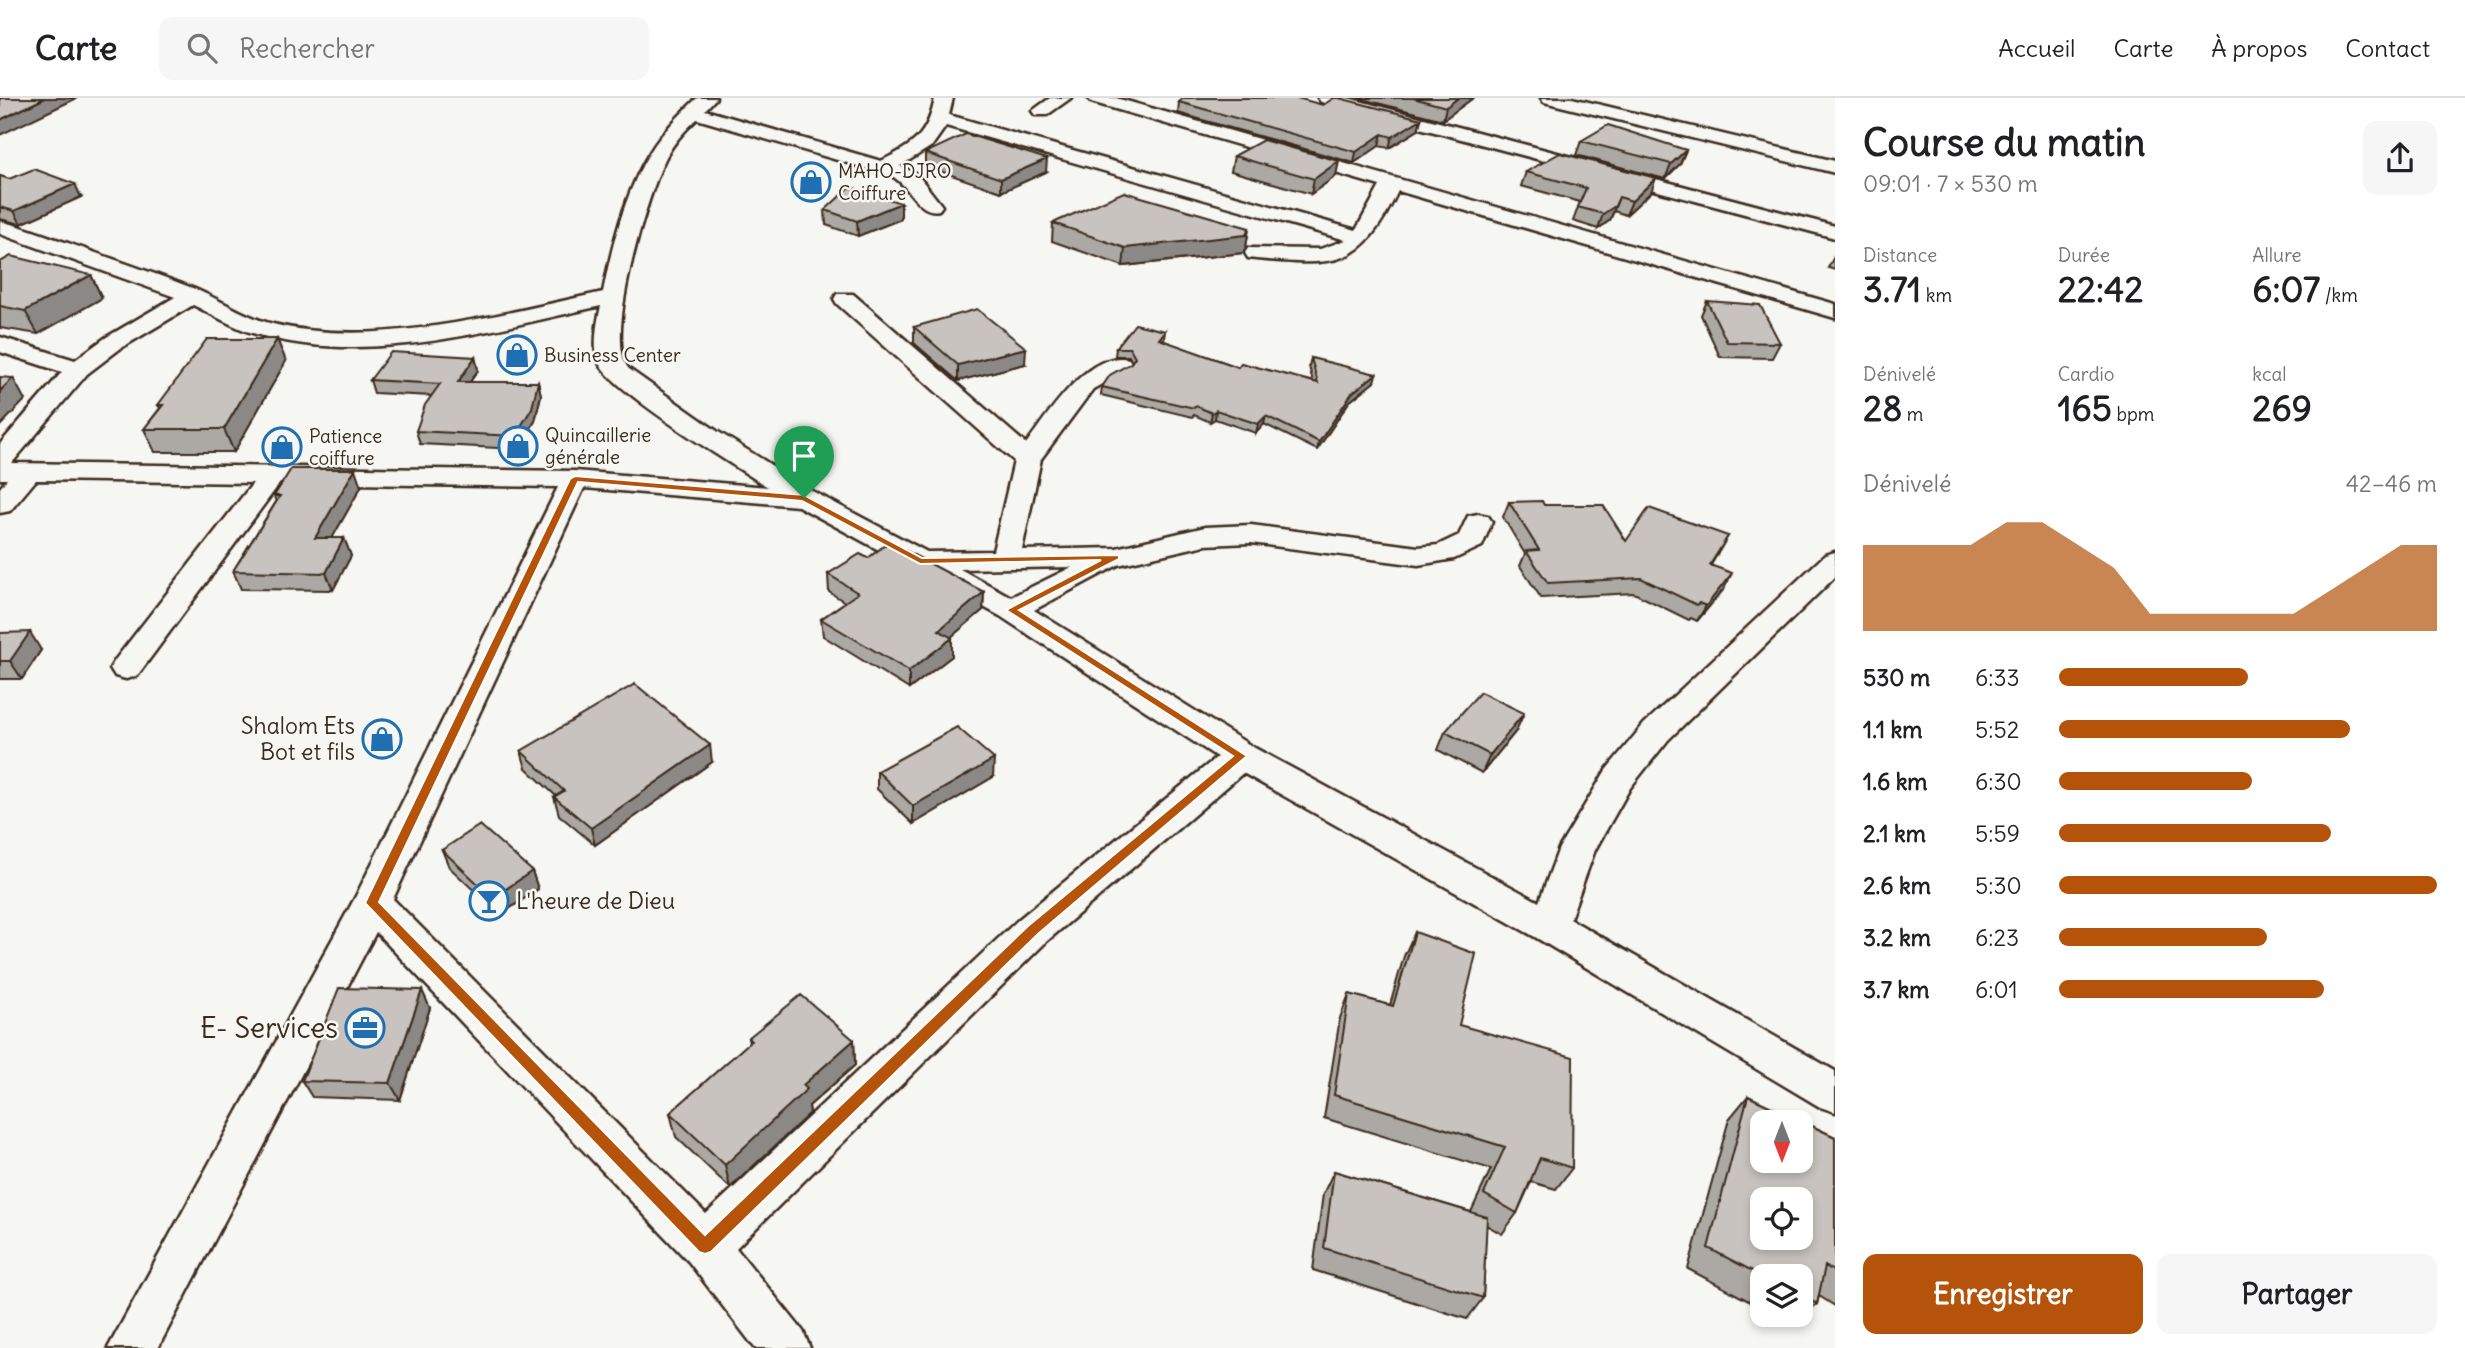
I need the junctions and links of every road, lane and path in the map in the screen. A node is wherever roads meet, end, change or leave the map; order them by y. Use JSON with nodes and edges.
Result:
{"nodes":[{"id":1,"x":944,"y":98,"type":"edge"},
{"id":2,"x":1062,"y":98,"type":"edge"},
{"id":3,"x":1097,"y":98,"type":"edge"},
{"id":4,"x":1327,"y":98,"type":"edge"},
{"id":5,"x":1550,"y":98,"type":"edge"},
{"id":6,"x":700,"y":105,"type":"edge"},
{"id":7,"x":1041,"y":111,"type":"dead end"},
{"id":8,"x":942,"y":119,"type":"junction"},
{"id":9,"x":884,"y":167,"type":"junction"},
{"id":10,"x":1835,"y":167,"type":"edge"},
{"id":11,"x":1391,"y":184,"type":"junction"},
{"id":12,"x":933,"y":206,"type":"dead end"},
{"id":13,"x":0,"y":227,"type":"edge"},
{"id":14,"x":1835,"y":232,"type":"edge"},
{"id":15,"x":1360,"y":238,"type":"junction"},
{"id":16,"x":1256,"y":253,"type":"dead end"},
{"id":17,"x":192,"y":296,"type":"junction"},
{"id":18,"x":613,"y":297,"type":"junction"},
{"id":19,"x":845,"y":299,"type":"dead end"},
{"id":20,"x":1835,"y":311,"type":"edge"},
{"id":21,"x":0,"y":344,"type":"edge"},
{"id":22,"x":1120,"y":364,"type":"dead end"},
{"id":23,"x":78,"y":369,"type":"junction"},
{"id":24,"x":1028,"y":458,"type":"junction"},
{"id":25,"x":0,"y":460,"type":"edge"},
{"id":26,"x":0,"y":471,"type":"edge"},
{"id":27,"x":29,"y":471,"type":"junction"},
{"id":28,"x":274,"y":473,"type":"junction"},
{"id":29,"x":575,"y":479,"type":"junction"},
{"id":30,"x":804,"y":498,"type":"junction"},
{"id":31,"x":0,"y":505,"type":"edge"},
{"id":32,"x":1478,"y":522,"type":"dead end"},
{"id":33,"x":1116,"y":557,"type":"junction"},
{"id":34,"x":920,"y":561,"type":"junction"},
{"id":35,"x":1005,"y":561,"type":"junction"},
{"id":36,"x":1835,"y":561,"type":"edge"},
{"id":37,"x":1011,"y":610,"type":"junction"},
{"id":38,"x":126,"y":668,"type":"dead end"},
{"id":39,"x":1241,"y":756,"type":"junction"},
{"id":40,"x":372,"y":903,"type":"junction"},
{"id":41,"x":1549,"y":926,"type":"junction"},
{"id":42,"x":1835,"y":1093,"type":"edge"},
{"id":43,"x":705,"y":1247,"type":"junction"},
{"id":44,"x":132,"y":1348,"type":"edge"},
{"id":45,"x":786,"y":1348,"type":"edge"}],
"edges":[{"from":1,"to":8,"type":"street"},
{"from":2,"to":7,"type":"street"},
{"from":3,"to":11,"type":"street"},
{"from":4,"to":14,"type":"street"},
{"from":5,"to":10,"type":"street"},
{"from":6,"to":9,"type":"street"},
{"from":6,"to":18,"type":"street"},
{"from":8,"to":9,"type":"street"},
{"from":8,"to":15,"type":"street"},
{"from":9,"to":12,"type":"street"},
{"from":11,"to":15,"type":"street"},
{"from":11,"to":20,"type":"street"},
{"from":13,"to":17,"type":"street"},
{"from":15,"to":16,"type":"street"},
{"from":17,"to":18,"type":"street"},
{"from":17,"to":23,"type":"street"},
{"from":18,"to":30,"type":"street"},
{"from":19,"to":24,"type":"street"},
{"from":21,"to":23,"type":"street"},
{"from":22,"to":24,"type":"street"},
{"from":23,"to":25,"type":"street"},
{"from":24,"to":35,"type":"street"},
{"from":26,"to":27,"type":"street"},
{"from":27,"to":28,"type":"street"},
{"from":27,"to":31,"type":"street"},
{"from":28,"to":29,"type":"street"},
{"from":28,"to":38,"type":"street"},
{"from":29,"to":30,"type":"street"},
{"from":29,"to":40,"type":"street"},
{"from":30,"to":34,"type":"street"},
{"from":32,"to":33,"type":"street"},
{"from":33,"to":35,"type":"street"},
{"from":33,"to":37,"type":"street"},
{"from":34,"to":35,"type":"street"},
{"from":34,"to":37,"type":"street"},
{"from":36,"to":41,"type":"street"},
{"from":37,"to":39,"type":"street"},
{"from":39,"to":41,"type":"street"},
{"from":39,"to":43,"type":"street"},
{"from":40,"to":43,"type":"street"},
{"from":40,"to":44,"type":"street"},
{"from":41,"to":42,"type":"street"},
{"from":43,"to":45,"type":"street"}]}
